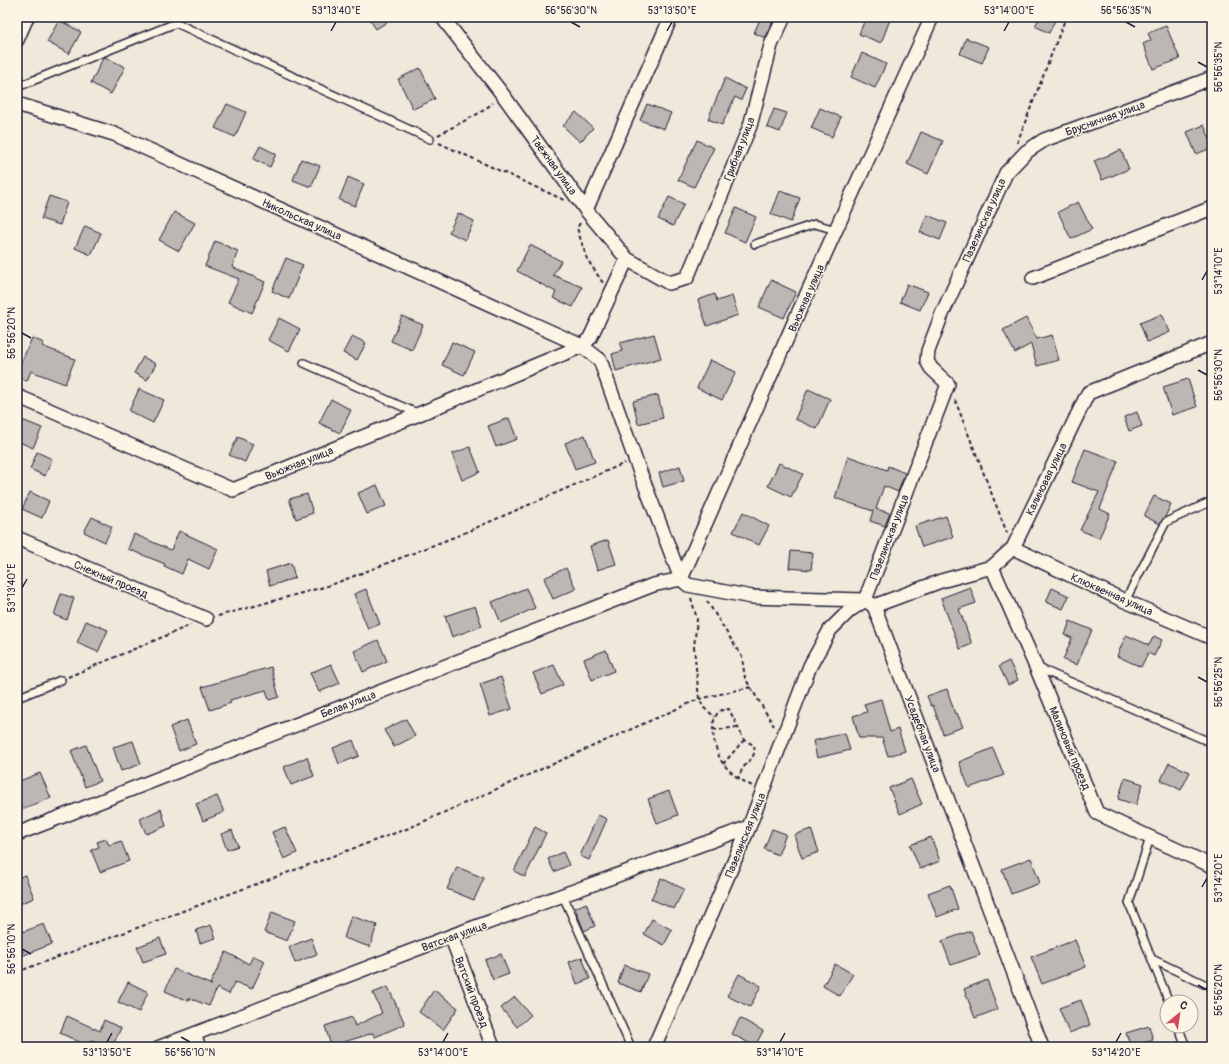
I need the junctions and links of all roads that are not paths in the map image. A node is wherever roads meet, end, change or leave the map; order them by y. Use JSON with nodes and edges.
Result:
{"nodes":[{"id":1,"x":27,"y":17,"type":"edge"},
{"id":2,"x":442,"y":17,"type":"edge"},
{"id":3,"x":670,"y":17,"type":"edge"},
{"id":4,"x":784,"y":17,"type":"edge"},
{"id":5,"x":932,"y":17,"type":"edge"},
{"id":6,"x":17,"y":40,"type":"edge"},
{"id":7,"x":1212,"y":78,"type":"edge"},
{"id":8,"x":17,"y":87,"type":"edge"},
{"id":9,"x":17,"y":104,"type":"edge"},
{"id":10,"x":430,"y":139,"type":"road end"},
{"id":11,"x":1006,"y":172,"type":"joint"},
{"id":12,"x":1212,"y":208,"type":"edge"},
{"id":13,"x":586,"y":210,"type":"junction"},
{"id":14,"x":836,"y":230,"type":"junction"},
{"id":15,"x":755,"y":244,"type":"dead end"},
{"id":16,"x":627,"y":259,"type":"junction"},
{"id":17,"x":687,"y":278,"type":"joint"},
{"id":18,"x":1033,"y":278,"type":"dead end"},
{"id":19,"x":1212,"y":343,"type":"edge"},
{"id":20,"x":582,"y":346,"type":"junction"},
{"id":21,"x":304,"y":362,"type":"dead end"},
{"id":22,"x":17,"y":396,"type":"edge"},
{"id":23,"x":419,"y":414,"type":"junction"},
{"id":24,"x":1212,"y":501,"type":"edge"},
{"id":25,"x":17,"y":538,"type":"edge"},
{"id":26,"x":1013,"y":548,"type":"junction"},
{"id":27,"x":992,"y":567,"type":"junction"},
{"id":28,"x":690,"y":584,"type":"junction"},
{"id":29,"x":1125,"y":601,"type":"junction"},
{"id":30,"x":870,"y":603,"type":"junction"},
{"id":31,"x":206,"y":619,"type":"road end"},
{"id":32,"x":1212,"y":638,"type":"edge"},
{"id":33,"x":1036,"y":667,"type":"junction"},
{"id":34,"x":61,"y":680,"type":"road end"},
{"id":35,"x":17,"y":698,"type":"edge"},
{"id":36,"x":1212,"y":743,"type":"edge"},
{"id":37,"x":749,"y":827,"type":"junction"},
{"id":38,"x":17,"y":834,"type":"edge"},
{"id":39,"x":1150,"y":838,"type":"junction"},
{"id":40,"x":1212,"y":866,"type":"edge"},
{"id":41,"x":563,"y":896,"type":"junction"},
{"id":42,"x":451,"y":936,"type":"junction"},
{"id":43,"x":1152,"y":959,"type":"junction"},
{"id":44,"x":1204,"y":984,"type":"dead end"},
{"id":45,"x":1166,"y":994,"type":"edge"},
{"id":46,"x":194,"y":1034,"type":"junction"},
{"id":47,"x":1181,"y":1034,"type":"edge"},
{"id":48,"x":160,"y":1047,"type":"edge"},
{"id":49,"x":199,"y":1047,"type":"edge"},
{"id":50,"x":493,"y":1047,"type":"edge"},
{"id":51,"x":631,"y":1047,"type":"edge"},
{"id":52,"x":654,"y":1047,"type":"edge"},
{"id":53,"x":1042,"y":1047,"type":"edge"},
{"id":54,"x":1186,"y":1047,"type":"edge"}],
"edges":[{"from":1,"to":6,"type":"street"},
{"from":2,"to":13,"type":"street","name":"Таёжная улица"},
{"from":3,"to":13,"type":"street"},
{"from":4,"to":17,"type":"street","name":"Грибная улица"},
{"from":5,"to":14,"type":"street","name":"Вьюжная улица"},
{"from":7,"to":11,"type":"street","name":"Брусничная улица"},
{"from":8,"to":10,"type":"lane"},
{"from":9,"to":20,"type":"street","name":"Никольская улица"},
{"from":11,"to":30,"type":"street","name":"Пазелинская улица"},
{"from":12,"to":18,"type":"street"},
{"from":13,"to":16,"type":"street","name":"Таёжная улица"},
{"from":14,"to":15,"type":"lane"},
{"from":14,"to":28,"type":"street","name":"Вьюжная улица"},
{"from":16,"to":17,"type":"street","name":"Таёжная улица"},
{"from":16,"to":20,"type":"street"},
{"from":19,"to":26,"type":"street","name":"Калиновая улица"},
{"from":20,"to":23,"type":"street","name":"Вьюжная улица"},
{"from":20,"to":28,"type":"street","name":"Никольская улица"},
{"from":21,"to":23,"type":"lane"},
{"from":22,"to":23,"type":"street","name":"Вьюжная улица"},
{"from":24,"to":29,"type":"lane"},
{"from":25,"to":31,"type":"street","name":"Снежный проезд"},
{"from":26,"to":27,"type":"street","name":"Калиновая улица"},
{"from":26,"to":29,"type":"street","name":"Клюквенная улица"},
{"from":27,"to":30,"type":"street","name":"Калиновая улица"},
{"from":27,"to":33,"type":"street","name":"Малиновый проезд"},
{"from":28,"to":30,"type":"street"},
{"from":28,"to":38,"type":"street","name":"Белая улица"},
{"from":29,"to":32,"type":"street","name":"Клюквенная улица"},
{"from":30,"to":37,"type":"street","name":"Пазелинская улица"},
{"from":30,"to":53,"type":"street","name":"Усадебная улица"},
{"from":33,"to":36,"type":"lane"},
{"from":33,"to":39,"type":"street","name":"Малиновый проезд"},
{"from":34,"to":35,"type":"lane"},
{"from":37,"to":41,"type":"street","name":"Вятская улица"},
{"from":37,"to":52,"type":"street","name":"Пазелинская улица"},
{"from":39,"to":40,"type":"street","name":"Малиновый проезд"},
{"from":39,"to":43,"type":"lane"},
{"from":41,"to":42,"type":"street","name":"Вятская улица"},
{"from":41,"to":51,"type":"lane"},
{"from":42,"to":46,"type":"street","name":"Вятская улица"},
{"from":42,"to":50,"type":"street","name":"Вятский проезд"},
{"from":43,"to":44,"type":"lane"},
{"from":43,"to":45,"type":"lane"},
{"from":46,"to":48,"type":"street","name":"Вятская улица"},
{"from":46,"to":49,"type":"street"},
{"from":47,"to":54,"type":"lane"}]}
